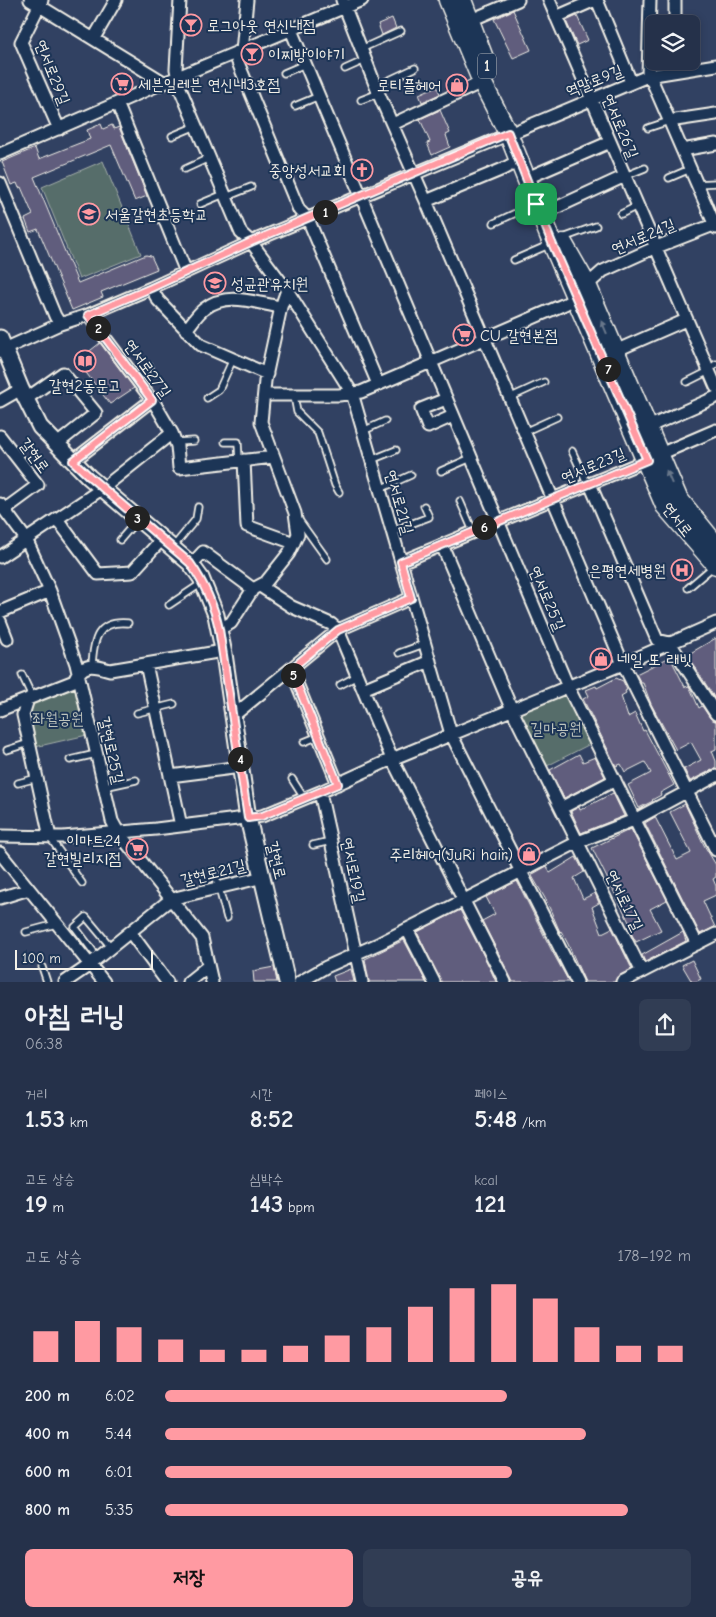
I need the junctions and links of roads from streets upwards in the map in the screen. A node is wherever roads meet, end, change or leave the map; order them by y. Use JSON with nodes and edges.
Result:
{"nodes":[{"id":1,"x":116,"y":0,"type":"edge"},
{"id":2,"x":180,"y":0,"type":"edge"},
{"id":3,"x":247,"y":0,"type":"edge"},
{"id":4,"x":362,"y":0,"type":"edge"},
{"id":5,"x":448,"y":0,"type":"edge"},
{"id":6,"x":462,"y":0,"type":"edge"},
{"id":7,"x":518,"y":0,"type":"edge"},
{"id":8,"x":549,"y":0,"type":"edge"},
{"id":9,"x":596,"y":0,"type":"edge"},
{"id":10,"x":650,"y":0,"type":"edge"},
{"id":11,"x":675,"y":0,"type":"edge"},
{"id":12,"x":37,"y":2,"type":"edge"},
{"id":13,"x":343,"y":4,"type":"edge"},
{"id":14,"x":674,"y":15,"type":"edge"},
{"id":15,"x":556,"y":17,"type":"junction"},
{"id":16,"x":471,"y":20,"type":"junction"},
{"id":17,"x":291,"y":30,"type":"junction"},
{"id":18,"x":94,"y":38,"type":"junction"},
{"id":19,"x":242,"y":50,"type":"junction"},
{"id":20,"x":700,"y":65,"type":"edge"},
{"id":21,"x":716,"y":65,"type":"edge"},
{"id":22,"x":664,"y":70,"type":"edge"},
{"id":23,"x":648,"y":76,"type":"junction"},
{"id":24,"x":177,"y":78,"type":"junction"},
{"id":25,"x":482,"y":82,"type":"junction"},
{"id":26,"x":631,"y":82,"type":"junction"},
{"id":27,"x":165,"y":83,"type":"junction"},
{"id":28,"x":591,"y":99,"type":"junction"},
{"id":29,"x":117,"y":103,"type":"junction"},
{"id":30,"x":716,"y":114,"type":"edge"},
{"id":31,"x":669,"y":121,"type":"junction"},
{"id":32,"x":393,"y":124,"type":"junction"},
{"id":33,"x":59,"y":129,"type":"junction"},
{"id":34,"x":512,"y":132,"type":"junction"},
{"id":35,"x":610,"y":142,"type":"junction"},
{"id":36,"x":716,"y":144,"type":"edge"},
{"id":37,"x":682,"y":150,"type":"junction"},
{"id":38,"x":0,"y":154,"type":"edge"},
{"id":39,"x":518,"y":160,"type":"junction"},
{"id":40,"x":414,"y":174,"type":"junction"},
{"id":41,"x":534,"y":175,"type":"junction"},
{"id":42,"x":625,"y":176,"type":"junction"},
{"id":43,"x":0,"y":183,"type":"edge"},
{"id":44,"x":362,"y":196,"type":"junction"},
{"id":45,"x":426,"y":201,"type":"junction"},
{"id":46,"x":542,"y":207,"type":"junction"},
{"id":47,"x":308,"y":219,"type":"junction"},
{"id":48,"x":715,"y":225,"type":"edge"},
{"id":49,"x":251,"y":242,"type":"junction"},
{"id":50,"x":654,"y":248,"type":"junction"},
{"id":51,"x":186,"y":272,"type":"junction"},
{"id":52,"x":151,"y":288,"type":"junction"},
{"id":53,"x":286,"y":290,"type":"junction"},
{"id":54,"x":581,"y":292,"type":"junction"},
{"id":55,"x":281,"y":307,"type":"junction"},
{"id":56,"x":88,"y":315,"type":"junction"},
{"id":57,"x":686,"y":320,"type":"junction"},
{"id":58,"x":60,"y":324,"type":"junction"},
{"id":59,"x":186,"y":330,"type":"junction"},
{"id":60,"x":484,"y":338,"type":"junction"},
{"id":61,"x":2,"y":346,"type":"edge"},
{"id":62,"x":615,"y":351,"type":"junction"},
{"id":63,"x":430,"y":361,"type":"junction"},
{"id":64,"x":712,"y":367,"type":"edge"},
{"id":65,"x":267,"y":374,"type":"junction"},
{"id":66,"x":378,"y":384,"type":"junction"},
{"id":67,"x":716,"y":387,"type":"edge"},
{"id":68,"x":352,"y":393,"type":"junction"},
{"id":69,"x":23,"y":394,"type":"junction"},
{"id":70,"x":264,"y":395,"type":"junction"},
{"id":71,"x":716,"y":398,"type":"edge"},
{"id":72,"x":446,"y":399,"type":"junction"},
{"id":73,"x":152,"y":400,"type":"junction"},
{"id":74,"x":0,"y":401,"type":"edge"},
{"id":75,"x":453,"y":416,"type":"junction"},
{"id":76,"x":648,"y":427,"type":"junction"},
{"id":77,"x":716,"y":430,"type":"edge"},
{"id":78,"x":0,"y":436,"type":"edge"},
{"id":79,"x":174,"y":438,"type":"junction"},
{"id":80,"x":57,"y":444,"type":"junction"},
{"id":81,"x":653,"y":457,"type":"junction"},
{"id":82,"x":274,"y":458,"type":"junction"},
{"id":83,"x":73,"y":461,"type":"junction"},
{"id":84,"x":241,"y":461,"type":"junction"},
{"id":85,"x":590,"y":484,"type":"junction"},
{"id":86,"x":102,"y":488,"type":"junction"},
{"id":87,"x":553,"y":500,"type":"junction"},
{"id":88,"x":2,"y":507,"type":"edge"},
{"id":89,"x":56,"y":519,"type":"junction"},
{"id":90,"x":498,"y":521,"type":"junction"},
{"id":91,"x":26,"y":539,"type":"junction"},
{"id":92,"x":294,"y":543,"type":"junction"},
{"id":93,"x":167,"y":544,"type":"junction"},
{"id":94,"x":442,"y":545,"type":"junction"},
{"id":95,"x":716,"y":545,"type":"edge"},
{"id":96,"x":0,"y":557,"type":"edge"},
{"id":97,"x":401,"y":562,"type":"junction"},
{"id":98,"x":191,"y":565,"type":"junction"},
{"id":99,"x":716,"y":565,"type":"edge"},
{"id":100,"x":257,"y":587,"type":"junction"},
{"id":101,"x":50,"y":591,"type":"junction"},
{"id":102,"x":411,"y":598,"type":"junction"},
{"id":103,"x":0,"y":612,"type":"edge"},
{"id":104,"x":0,"y":621,"type":"edge"},
{"id":105,"x":716,"y":623,"type":"edge"},
{"id":106,"x":219,"y":629,"type":"junction"},
{"id":107,"x":338,"y":630,"type":"junction"},
{"id":108,"x":7,"y":639,"type":"dead end"},
{"id":109,"x":670,"y":643,"type":"junction"},
{"id":110,"x":223,"y":651,"type":"junction"},
{"id":111,"x":430,"y":661,"type":"junction"},
{"id":112,"x":146,"y":664,"type":"junction"},
{"id":113,"x":623,"y":664,"type":"junction"},
{"id":114,"x":291,"y":669,"type":"junction"},
{"id":115,"x":78,"y":673,"type":"junction"},
{"id":116,"x":568,"y":687,"type":"junction"},
{"id":117,"x":363,"y":690,"type":"junction"},
{"id":118,"x":28,"y":699,"type":"junction"},
{"id":119,"x":0,"y":710,"type":"edge"},
{"id":120,"x":512,"y":710,"type":"junction"},
{"id":121,"x":716,"y":714,"type":"edge"},
{"id":122,"x":233,"y":716,"type":"junction"},
{"id":123,"x":451,"y":734,"type":"junction"},
{"id":124,"x":392,"y":759,"type":"junction"},
{"id":125,"x":241,"y":767,"type":"junction"},
{"id":126,"x":170,"y":776,"type":"junction"},
{"id":127,"x":716,"y":776,"type":"edge"},
{"id":128,"x":615,"y":780,"type":"junction"},
{"id":129,"x":338,"y":784,"type":"junction"},
{"id":130,"x":320,"y":792,"type":"junction"},
{"id":131,"x":686,"y":793,"type":"junction"},
{"id":132,"x":561,"y":808,"type":"junction"},
{"id":133,"x":248,"y":818,"type":"junction"},
{"id":134,"x":634,"y":820,"type":"junction"},
{"id":135,"x":181,"y":826,"type":"junction"},
{"id":136,"x":118,"y":832,"type":"junction"},
{"id":137,"x":0,"y":836,"type":"edge"},
{"id":138,"x":50,"y":838,"type":"junction"},
{"id":139,"x":578,"y":842,"type":"junction"},
{"id":140,"x":716,"y":850,"type":"edge"},
{"id":141,"x":0,"y":853,"type":"edge"},
{"id":142,"x":520,"y":871,"type":"junction"},
{"id":143,"x":263,"y":877,"type":"junction"},
{"id":144,"x":29,"y":889,"type":"junction"},
{"id":145,"x":0,"y":898,"type":"edge"},
{"id":146,"x":172,"y":900,"type":"junction"},
{"id":147,"x":463,"y":900,"type":"junction"},
{"id":148,"x":407,"y":929,"type":"junction"},
{"id":149,"x":130,"y":932,"type":"junction"},
{"id":150,"x":716,"y":934,"type":"edge"},
{"id":151,"x":697,"y":944,"type":"junction"},
{"id":152,"x":356,"y":954,"type":"junction"},
{"id":153,"x":90,"y":964,"type":"junction"},
{"id":154,"x":208,"y":966,"type":"junction"},
{"id":155,"x":642,"y":972,"type":"junction"},
{"id":156,"x":65,"y":982,"type":"edge"},
{"id":157,"x":104,"y":982,"type":"edge"},
{"id":158,"x":167,"y":982,"type":"edge"},
{"id":159,"x":188,"y":982,"type":"edge"},
{"id":160,"x":212,"y":982,"type":"edge"},
{"id":161,"x":287,"y":982,"type":"edge"},
{"id":162,"x":300,"y":982,"type":"edge"},
{"id":163,"x":362,"y":982,"type":"edge"},
{"id":164,"x":434,"y":982,"type":"edge"},
{"id":165,"x":505,"y":982,"type":"edge"},
{"id":166,"x":577,"y":982,"type":"edge"},
{"id":167,"x":622,"y":982,"type":"edge"}],
"edges":[{"from":1,"to":18,"type":"street"},
{"from":2,"to":24,"type":"street"},
{"from":3,"to":19,"type":"street"},
{"from":4,"to":13,"type":"street","name":"연서로29길"},
{"from":5,"to":25,"type":"main road","name":"연서로","number":"1"},
{"from":6,"to":16,"type":"main road","name":"연서로","number":"1"},
{"from":7,"to":16,"type":"street"},
{"from":8,"to":15,"type":"street","name":"연서로26길"},
{"from":9,"to":15,"type":"street","name":"연서로26길"},
{"from":9,"to":26,"type":"street","name":"연서로26길"},
{"from":10,"to":23,"type":"street"},
{"from":11,"to":14,"type":"street"},
{"from":12,"to":18,"type":"street","name":"연서로29길"},
{"from":12,"to":33,"type":"street","name":"연서로29길"},
{"from":13,"to":17,"type":"street","name":"연서로29길"},
{"from":13,"to":32,"type":"street"},
{"from":15,"to":28,"type":"street","name":"연서로26길"},
{"from":16,"to":34,"type":"main road","name":"연서로","number":"1"},
{"from":17,"to":19,"type":"street","name":"연서로29길"},
{"from":17,"to":44,"type":"street"},
{"from":18,"to":27,"type":"street","name":"연서로29길"},
{"from":19,"to":24,"type":"street","name":"연서로29길"},
{"from":19,"to":47,"type":"street"},
{"from":20,"to":21,"type":"street","name":"역말로9길"},
{"from":22,"to":23,"type":"street","name":"역말로9길"},
{"from":23,"to":26,"type":"street","name":"역말로9길"},
{"from":23,"to":31,"type":"street"},
{"from":24,"to":27,"type":"street","name":"연서로29길"},
{"from":24,"to":49,"type":"street"},
{"from":25,"to":32,"type":"street"},
{"from":25,"to":34,"type":"main road","name":"연서로","number":"1"},
{"from":26,"to":28,"type":"street","name":"역말로9길"},
{"from":27,"to":29,"type":"street","name":"연서로29길"},
{"from":28,"to":34,"type":"street","name":"역말로9길"},
{"from":28,"to":35,"type":"street","name":"연서로26길"},
{"from":29,"to":33,"type":"street","name":"연서로29길"},
{"from":29,"to":51,"type":"street"},
{"from":30,"to":31,"type":"street"},
{"from":31,"to":37,"type":"street"},
{"from":32,"to":40,"type":"street"},
{"from":33,"to":38,"type":"street","name":"연서로29길"},
{"from":34,"to":39,"type":"main road","name":"연서로","number":"1"},
{"from":34,"to":40,"type":"street"},
{"from":34,"to":41,"type":"main road","name":"연서로","number":"1"},
{"from":35,"to":41,"type":"street"},
{"from":35,"to":42,"type":"street","name":"연서로26길"},
{"from":36,"to":37,"type":"street"},
{"from":37,"to":48,"type":"street"},
{"from":39,"to":45,"type":"street"},
{"from":39,"to":46,"type":"main road","name":"연서로","number":"1"},
{"from":40,"to":44,"type":"street"},
{"from":40,"to":45,"type":"street"},
{"from":41,"to":46,"type":"main road","name":"연서로","number":"1"},
{"from":42,"to":46,"type":"street"},
{"from":42,"to":50,"type":"street","name":"연서로26길"},
{"from":43,"to":58,"type":"street"},
{"from":44,"to":47,"type":"street"},
{"from":44,"to":63,"type":"street"},
{"from":45,"to":60,"type":"street"},
{"from":46,"to":54,"type":"main road","name":"연서로","number":"1"},
{"from":47,"to":49,"type":"street"},
{"from":47,"to":66,"type":"street"},
{"from":48,"to":50,"type":"street","name":"연서로24길"},
{"from":49,"to":51,"type":"street"},
{"from":49,"to":53,"type":"street"},
{"from":50,"to":54,"type":"street","name":"연서로24길"},
{"from":50,"to":57,"type":"street","name":"연서로26길"},
{"from":51,"to":52,"type":"street"},
{"from":52,"to":56,"type":"street"},
{"from":52,"to":59,"type":"street"},
{"from":53,"to":55,"type":"street"},
{"from":53,"to":68,"type":"street"},
{"from":54,"to":60,"type":"street"},
{"from":62,"to":54,"type":"main road","name":"연서로","number":"1","one_way":true},
{"from":54,"to":81,"type":"main road","name":"연서로","number":"1"},
{"from":55,"to":59,"type":"street"},
{"from":55,"to":65,"type":"street"},
{"from":56,"to":58,"type":"street"},
{"from":56,"to":73,"type":"street","name":"연서로27길"},
{"from":57,"to":62,"type":"street"},
{"from":57,"to":64,"type":"street","name":"연서로26길"},
{"from":58,"to":61,"type":"street"},
{"from":59,"to":65,"type":"street"},
{"from":60,"to":63,"type":"street"},
{"from":60,"to":87,"type":"street","name":"연서로23길"},
{"from":61,"to":69,"type":"main road","name":"갈현로"},
{"from":62,"to":76,"type":"main road","name":"연서로","number":"1"},
{"from":63,"to":66,"type":"street"},
{"from":63,"to":72,"type":"street"},
{"from":64,"to":67,"type":"street","name":"연서로26길"},
{"from":65,"to":70,"type":"street"},
{"from":66,"to":68,"type":"street"},
{"from":68,"to":70,"type":"street"},
{"from":68,"to":97,"type":"street","name":"연서로21길"},
{"from":69,"to":74,"type":"street"},
{"from":69,"to":80,"type":"main road","name":"갈현로"},
{"from":69,"to":80,"type":"street"},
{"from":70,"to":82,"type":"street"},
{"from":71,"to":76,"type":"street"},
{"from":72,"to":75,"type":"street"},
{"from":72,"to":75,"type":"street"},
{"from":73,"to":79,"type":"street","name":"연서로27길"},
{"from":73,"to":83,"type":"street","name":"갈현로"},
{"from":75,"to":90,"type":"street"},
{"from":76,"to":81,"type":"main road","name":"연서로","number":"1"},
{"from":77,"to":81,"type":"street","name":"연서로23길"},
{"from":78,"to":88,"type":"street","name":"갈현로"},
{"from":79,"to":84,"type":"street","name":"연서로27길"},
{"from":79,"to":86,"type":"street"},
{"from":80,"to":83,"type":"main road","name":"갈현로"},
{"from":81,"to":85,"type":"street","name":"연서로23길"},
{"from":95,"to":81,"type":"main road","name":"연서로","number":"1","one_way":true},
{"from":81,"to":99,"type":"main road","name":"연서로","number":"1"},
{"from":82,"to":84,"type":"street","name":"연서로27길"},
{"from":82,"to":92,"type":"street"},
{"from":83,"to":86,"type":"main road","name":"갈현로"},
{"from":84,"to":92,"type":"street"},
{"from":85,"to":87,"type":"street","name":"연서로23길"},
{"from":85,"to":109,"type":"street"},
{"from":86,"to":89,"type":"street"},
{"from":86,"to":93,"type":"main road","name":"갈현로"},
{"from":87,"to":90,"type":"street","name":"연서로23길"},
{"from":87,"to":113,"type":"street","name":"연서로23길"},
{"from":88,"to":91,"type":"street","name":"갈현로25길"},
{"from":89,"to":91,"type":"street"},
{"from":89,"to":93,"type":"street"},
{"from":90,"to":94,"type":"street","name":"연서로23길"},
{"from":90,"to":116,"type":"street","name":"연서로25길"},
{"from":91,"to":96,"type":"street"},
{"from":91,"to":101,"type":"street","name":"갈현로25길"},
{"from":92,"to":100,"type":"street"},
{"from":93,"to":98,"type":"main road","name":"갈현로"},
{"from":94,"to":97,"type":"street","name":"연서로23길"},
{"from":94,"to":120,"type":"street"},
{"from":97,"to":102,"type":"street","name":"연서로21길"},
{"from":98,"to":100,"type":"street"},
{"from":98,"to":106,"type":"main road","name":"갈현로"},
{"from":100,"to":106,"type":"street"},
{"from":100,"to":107,"type":"street"},
{"from":101,"to":103,"type":"street"},
{"from":101,"to":115,"type":"street","name":"갈현로25길"},
{"from":102,"to":107,"type":"street"},
{"from":102,"to":111,"type":"street"},
{"from":104,"to":108,"type":"street"},
{"from":105,"to":109,"type":"street"},
{"from":106,"to":110,"type":"main road","name":"갈현로"},
{"from":107,"to":114,"type":"street"},
{"from":107,"to":117,"type":"street"},
{"from":109,"to":113,"type":"street"},
{"from":109,"to":121,"type":"street"},
{"from":110,"to":112,"type":"street"},
{"from":110,"to":122,"type":"main road","name":"갈현로"},
{"from":111,"to":117,"type":"street"},
{"from":111,"to":123,"type":"street"},
{"from":112,"to":115,"type":"street"},
{"from":112,"to":126,"type":"street"},
{"from":113,"to":116,"type":"street"},
{"from":113,"to":131,"type":"street"},
{"from":114,"to":122,"type":"street"},
{"from":114,"to":129,"type":"street"},
{"from":115,"to":118,"type":"street"},
{"from":115,"to":136,"type":"street","name":"갈현로25길"},
{"from":116,"to":120,"type":"street"},
{"from":116,"to":128,"type":"street"},
{"from":117,"to":124,"type":"street"},
{"from":118,"to":119,"type":"street"},
{"from":118,"to":138,"type":"street"},
{"from":120,"to":123,"type":"street"},
{"from":120,"to":132,"type":"street"},
{"from":122,"to":125,"type":"main road","name":"갈현로"},
{"from":123,"to":124,"type":"street"},
{"from":123,"to":142,"type":"street"},
{"from":124,"to":129,"type":"street"},
{"from":124,"to":147,"type":"street"},
{"from":125,"to":126,"type":"street"},
{"from":125,"to":133,"type":"main road","name":"갈현로"},
{"from":126,"to":135,"type":"street"},
{"from":127,"to":131,"type":"street"},
{"from":128,"to":132,"type":"street"},
{"from":128,"to":134,"type":"street"},
{"from":129,"to":130,"type":"street"},
{"from":130,"to":133,"type":"street"},
{"from":130,"to":152,"type":"street","name":"연서로19길"},
{"from":131,"to":134,"type":"street"},
{"from":131,"to":140,"type":"street"},
{"from":132,"to":139,"type":"street"},
{"from":133,"to":135,"type":"street"},
{"from":133,"to":143,"type":"main road","name":"갈현로"},
{"from":134,"to":139,"type":"street"},
{"from":134,"to":151,"type":"street"},
{"from":135,"to":136,"type":"street"},
{"from":136,"to":138,"type":"street"},
{"from":136,"to":146,"type":"street","name":"갈현로25길"},
{"from":137,"to":138,"type":"street"},
{"from":139,"to":142,"type":"street"},
{"from":139,"to":155,"type":"street","name":"연서로17길"},
{"from":141,"to":144,"type":"street"},
{"from":142,"to":147,"type":"street"},
{"from":142,"to":166,"type":"street"},
{"from":143,"to":146,"type":"street","name":"갈현로21길"},
{"from":143,"to":161,"type":"main road","name":"갈현로"},
{"from":144,"to":145,"type":"street"},
{"from":144,"to":153,"type":"street"},
{"from":146,"to":149,"type":"street","name":"갈현로21길"},
{"from":146,"to":154,"type":"street","name":"갈현로21길"},
{"from":147,"to":148,"type":"street"},
{"from":147,"to":165,"type":"street"},
{"from":148,"to":152,"type":"street"},
{"from":148,"to":164,"type":"street"},
{"from":149,"to":153,"type":"street","name":"갈현로21길"},
{"from":149,"to":158,"type":"street"},
{"from":150,"to":151,"type":"street"},
{"from":151,"to":155,"type":"street"},
{"from":152,"to":162,"type":"street"},
{"from":152,"to":163,"type":"street"},
{"from":153,"to":156,"type":"street","name":"갈현로21길"},
{"from":153,"to":157,"type":"street"},
{"from":154,"to":159,"type":"street"},
{"from":154,"to":160,"type":"street","name":"갈현로21길"},
{"from":155,"to":167,"type":"street"}]}
